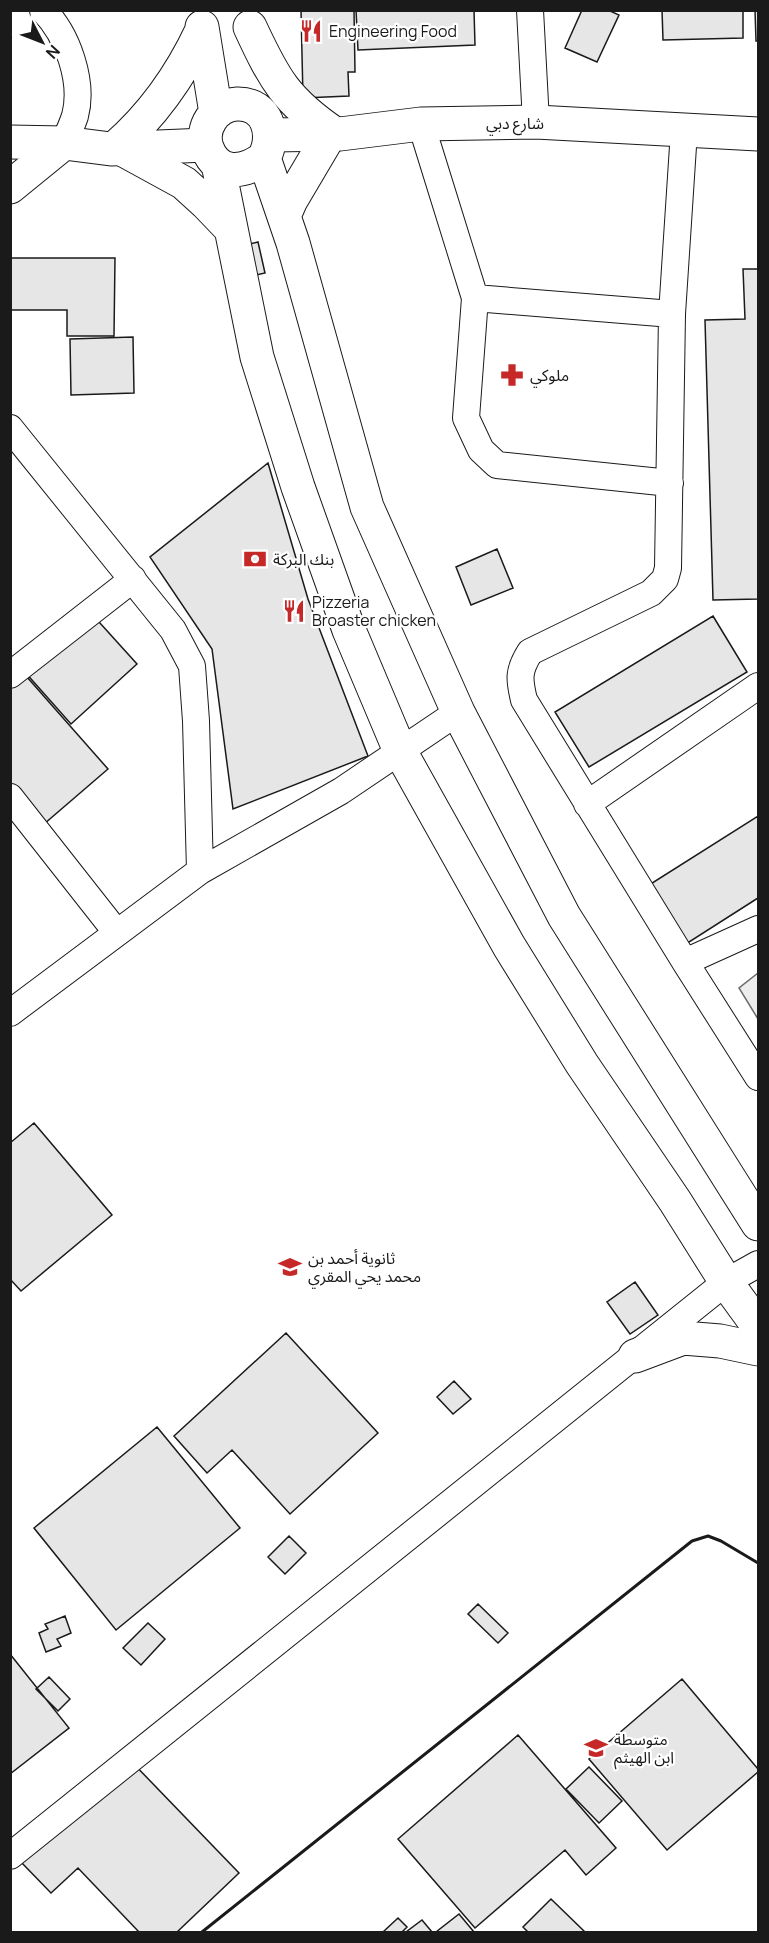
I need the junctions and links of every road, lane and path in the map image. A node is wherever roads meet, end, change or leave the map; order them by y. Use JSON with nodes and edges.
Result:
{"nodes":[{"id":1,"x":530,"y":10,"type":"edge"},
{"id":2,"x":54,"y":14,"type":"edge"},
{"id":3,"x":249,"y":19,"type":"edge"},
{"id":4,"x":202,"y":20,"type":"edge"},
{"id":5,"x":216,"y":113,"type":"junction"},
{"id":6,"x":536,"y":122,"type":"junction"},
{"id":7,"x":421,"y":124,"type":"junction"},
{"id":8,"x":684,"y":131,"type":"junction"},
{"id":9,"x":332,"y":134,"type":"junction"},
{"id":10,"x":759,"y":134,"type":"edge"},
{"id":11,"x":264,"y":135,"type":"junction"},
{"id":12,"x":10,"y":142,"type":"edge"},
{"id":13,"x":64,"y":143,"type":"junction"},
{"id":14,"x":117,"y":148,"type":"junction"},
{"id":15,"x":212,"y":154,"type":"junction"},
{"id":16,"x":10,"y":187,"type":"edge"},
{"id":17,"x":284,"y":216,"type":"junction"},
{"id":18,"x":230,"y":228,"type":"junction"},
{"id":19,"x":475,"y":298,"type":"junction"},
{"id":20,"x":672,"y":314,"type":"junction"},
{"id":21,"x":10,"y":428,"type":"edge"},
{"id":22,"x":670,"y":483,"type":"junction"},
{"id":23,"x":133,"y":579,"type":"junction"},
{"id":24,"x":10,"y":675,"type":"edge"},
{"id":25,"x":759,"y":686,"type":"edge"},
{"id":26,"x":458,"y":712,"type":"junction"},
{"id":27,"x":400,"y":751,"type":"junction"},
{"id":28,"x":10,"y":797,"type":"edge"},
{"id":29,"x":587,"y":804,"type":"junction"},
{"id":30,"x":200,"y":871,"type":"junction"},
{"id":31,"x":759,"y":928,"type":"edge"},
{"id":32,"x":117,"y":933,"type":"junction"},
{"id":33,"x":685,"y":962,"type":"junction"},
{"id":34,"x":10,"y":1013,"type":"edge"},
{"id":35,"x":759,"y":1077,"type":"edge"},
{"id":36,"x":759,"y":1224,"type":"edge"},
{"id":37,"x":759,"y":1264,"type":"edge"},
{"id":38,"x":726,"y":1282,"type":"junction"},
{"id":39,"x":759,"y":1326,"type":"edge"},
{"id":40,"x":759,"y":1349,"type":"edge"},
{"id":41,"x":635,"y":1356,"type":"junction"},
{"id":42,"x":10,"y":1856,"type":"edge"}],
"edges":[{"from":1,"to":6,"type":"street"},
{"from":2,"to":13,"type":"street"},
{"from":3,"to":9,"type":"main road"},
{"from":3,"to":11,"type":"main road"},
{"from":4,"to":5,"type":"main road"},
{"from":4,"to":14,"type":"main road"},
{"from":5,"to":11,"type":"main road"},
{"from":5,"to":15,"type":"main road"},
{"from":6,"to":7,"type":"main road","name":"شارع دبي"},
{"from":6,"to":8,"type":"main road","name":"شارع دبي"},
{"from":7,"to":9,"type":"main road","name":"شارع دبي"},
{"from":7,"to":19,"type":"street"},
{"from":8,"to":10,"type":"main road","name":"شارع دبي"},
{"from":8,"to":20,"type":"street"},
{"from":9,"to":11,"type":"main road","name":"شارع دبي"},
{"from":9,"to":17,"type":"main road"},
{"from":11,"to":15,"type":"main road"},
{"from":11,"to":17,"type":"main road"},
{"from":12,"to":13,"type":"main road"},
{"from":13,"to":14,"type":"main road"},
{"from":13,"to":16,"type":"main road"},
{"from":14,"to":15,"type":"main road"},
{"from":14,"to":18,"type":"main road"},
{"from":15,"to":18,"type":"main road"},
{"from":17,"to":26,"type":"main road"},
{"from":18,"to":27,"type":"main road"},
{"from":19,"to":20,"type":"street"},
{"from":19,"to":22,"type":"street"},
{"from":20,"to":22,"type":"street"},
{"from":21,"to":23,"type":"street"},
{"from":22,"to":29,"type":"street"},
{"from":23,"to":24,"type":"street"},
{"from":23,"to":30,"type":"street"},
{"from":25,"to":29,"type":"street"},
{"from":26,"to":27,"type":"street"},
{"from":26,"to":36,"type":"main road"},
{"from":27,"to":30,"type":"street"},
{"from":27,"to":38,"type":"main road"},
{"from":28,"to":32,"type":"street"},
{"from":29,"to":33,"type":"street"},
{"from":30,"to":32,"type":"street"},
{"from":31,"to":33,"type":"street"},
{"from":32,"to":34,"type":"street"},
{"from":33,"to":35,"type":"street"},
{"from":37,"to":38,"type":"street"},
{"from":38,"to":39,"type":"main road"},
{"from":38,"to":41,"type":"street"},
{"from":40,"to":41,"type":"main road"},
{"from":41,"to":42,"type":"street"}]}
